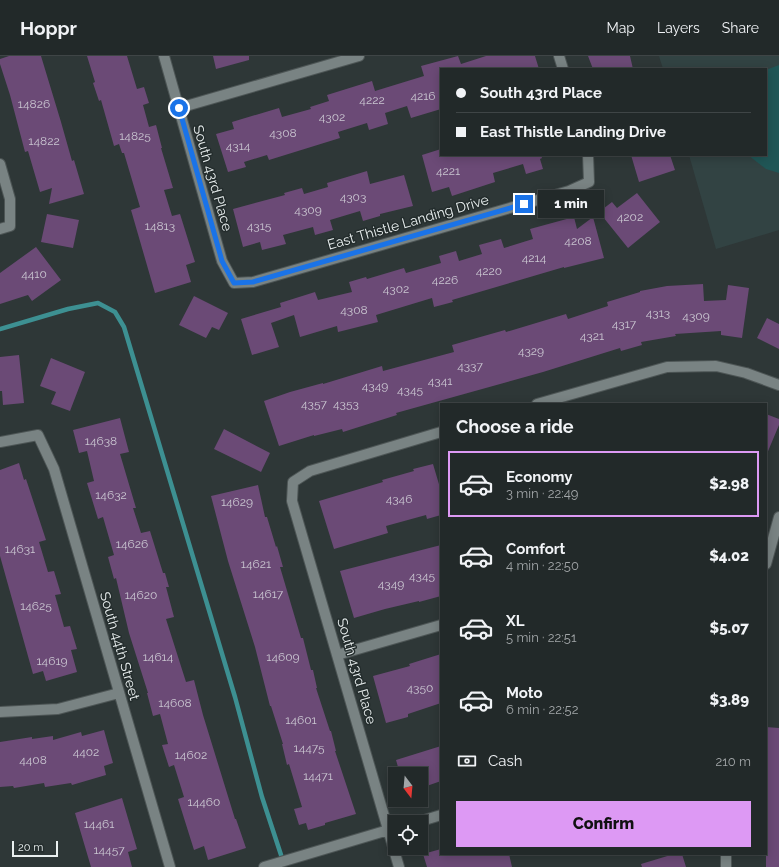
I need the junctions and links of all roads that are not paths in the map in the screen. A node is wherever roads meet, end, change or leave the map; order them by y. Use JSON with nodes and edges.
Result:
{"nodes":[{"id":1,"x":164,"y":56,"type":"edge"},
{"id":2,"x":359,"y":56,"type":"edge"},
{"id":3,"x":559,"y":56,"type":"edge"},
{"id":4,"x":563,"y":68,"type":"edge"},
{"id":5,"x":179,"y":108,"type":"junction"},
{"id":6,"x":588,"y":156,"type":"edge"},
{"id":7,"x":0,"y":164,"type":"edge"},
{"id":8,"x":0,"y":229,"type":"edge"},
{"id":9,"x":234,"y":283,"type":"joint"},
{"id":10,"x":779,"y":385,"type":"edge"},
{"id":11,"x":541,"y":403,"type":"edge"},
{"id":12,"x":440,"y":432,"type":"edge"},
{"id":13,"x":0,"y":442,"type":"edge"},
{"id":14,"x":779,"y":517,"type":"edge"},
{"id":15,"x":767,"y":560,"type":"edge"},
{"id":16,"x":440,"y":625,"type":"edge"},
{"id":17,"x":337,"y":655,"type":"junction"},
{"id":18,"x":119,"y":693,"type":"junction"},
{"id":19,"x":0,"y":712,"type":"edge"},
{"id":20,"x":440,"y":815,"type":"edge"},
{"id":21,"x":388,"y":816,"type":"edge"},
{"id":22,"x":428,"y":819,"type":"edge"},
{"id":23,"x":388,"y":830,"type":"edge"},
{"id":24,"x":397,"y":855,"type":"edge"},
{"id":25,"x":726,"y":855,"type":"edge"},
{"id":26,"x":170,"y":867,"type":"edge"},
{"id":27,"x":264,"y":867,"type":"edge"},
{"id":28,"x":399,"y":867,"type":"edge"},
{"id":29,"x":726,"y":867,"type":"edge"}],
"edges":[{"from":1,"to":5,"type":"street","name":"South 43rd Place"},
{"from":2,"to":5,"type":"street"},
{"from":3,"to":4,"type":"street"},
{"from":5,"to":9,"type":"street","name":"South 43rd Place"},
{"from":6,"to":9,"type":"street","name":"East Thistle Landing Drive"},
{"from":7,"to":8,"type":"street"},
{"from":10,"to":11,"type":"street"},
{"from":12,"to":17,"type":"street","name":"South 43rd Place"},
{"from":13,"to":18,"type":"street","name":"South 44th Street"},
{"from":14,"to":15,"type":"street"},
{"from":16,"to":17,"type":"street"},
{"from":17,"to":21,"type":"street","name":"South 43rd Place"},
{"from":18,"to":19,"type":"street"},
{"from":18,"to":26,"type":"street","name":"South 44th Street"},
{"from":20,"to":22,"type":"street"},
{"from":23,"to":27,"type":"street"},
{"from":24,"to":28,"type":"street","name":"South 43rd Place"},
{"from":25,"to":29,"type":"street"}]}
